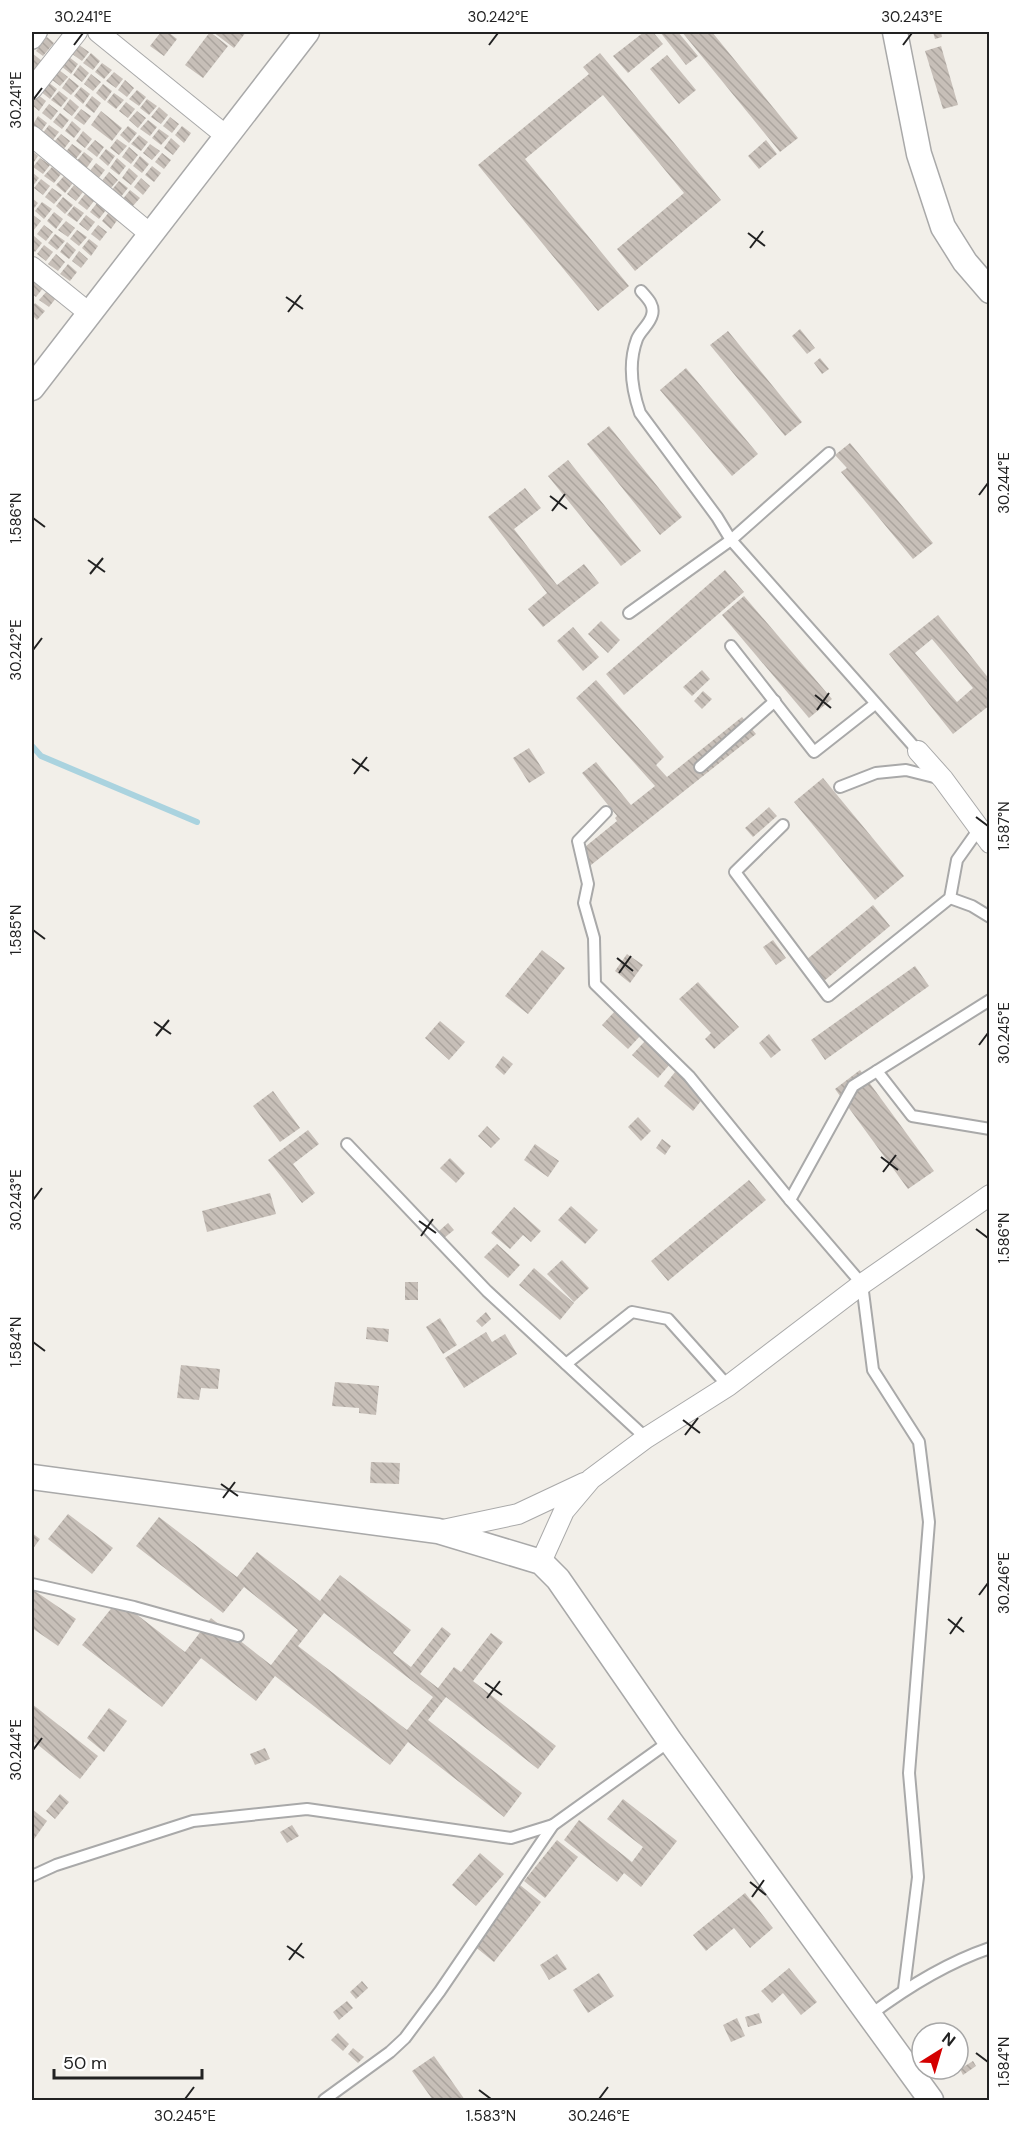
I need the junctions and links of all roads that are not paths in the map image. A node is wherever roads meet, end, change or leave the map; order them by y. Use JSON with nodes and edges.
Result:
{"nodes":[{"id":1,"x":37,"y":32,"type":"edge"},
{"id":2,"x":77,"y":32,"type":"edge"},
{"id":3,"x":98,"y":32,"type":"edge"},
{"id":4,"x":307,"y":32,"type":"edge"},
{"id":5,"x":895,"y":32,"type":"edge"},
{"id":6,"x":32,"y":39,"type":"edge"},
{"id":7,"x":32,"y":89,"type":"edge"},
{"id":8,"x":225,"y":135,"type":"junction"},
{"id":9,"x":32,"y":136,"type":"edge"},
{"id":10,"x":149,"y":233,"type":"junction"},
{"id":11,"x":32,"y":267,"type":"edge"},
{"id":12,"x":641,"y":291,"type":"dead end"},
{"id":13,"x":990,"y":291,"type":"edge"},
{"id":14,"x":88,"y":313,"type":"junction"},
{"id":15,"x":32,"y":388,"type":"edge"},
{"id":16,"x":829,"y":453,"type":"dead end"},
{"id":17,"x":731,"y":540,"type":"junction"},
{"id":18,"x":629,"y":613,"type":"dead end"},
{"id":19,"x":731,"y":645,"type":"dead end"},
{"id":20,"x":775,"y":701,"type":"junction"},
{"id":21,"x":876,"y":704,"type":"junction"},
{"id":22,"x":918,"y":751,"type":"joint"},
{"id":23,"x":700,"y":767,"type":"dead end"},
{"id":24,"x":943,"y":779,"type":"junction"},
{"id":25,"x":840,"y":787,"type":"dead end"},
{"id":26,"x":606,"y":812,"type":"dead end"},
{"id":27,"x":783,"y":825,"type":"dead end"},
{"id":28,"x":984,"y":836,"type":"edge"},
{"id":29,"x":950,"y":898,"type":"junction"},
{"id":30,"x":990,"y":917,"type":"edge"},
{"id":31,"x":990,"y":1000,"type":"edge"},
{"id":32,"x":877,"y":1071,"type":"junction"},
{"id":33,"x":990,"y":1129,"type":"edge"},
{"id":34,"x":347,"y":1144,"type":"dead end"},
{"id":35,"x":990,"y":1196,"type":"edge"},
{"id":36,"x":790,"y":1200,"type":"junction"},
{"id":37,"x":862,"y":1284,"type":"junction"},
{"id":38,"x":566,"y":1364,"type":"junction"},
{"id":39,"x":728,"y":1386,"type":"junction"},
{"id":40,"x":646,"y":1438,"type":"junction"},
{"id":41,"x":32,"y":1477,"type":"edge"},
{"id":42,"x":591,"y":1479,"type":"junction"},
{"id":43,"x":438,"y":1531,"type":"junction"},
{"id":44,"x":541,"y":1562,"type":"junction"},
{"id":45,"x":32,"y":1585,"type":"edge"},
{"id":46,"x":238,"y":1636,"type":"dead end"},
{"id":47,"x":669,"y":1741,"type":"junction"},
{"id":48,"x":553,"y":1825,"type":"junction"},
{"id":49,"x":32,"y":1876,"type":"edge"},
{"id":50,"x":990,"y":1948,"type":"edge"},
{"id":51,"x":904,"y":1989,"type":"junction"},
{"id":52,"x":870,"y":2015,"type":"junction"},
{"id":53,"x":324,"y":2100,"type":"edge"},
{"id":54,"x":931,"y":2100,"type":"edge"}],
"edges":[{"from":1,"to":6,"type":"street"},
{"from":2,"to":7,"type":"street"},
{"from":3,"to":8,"type":"street"},
{"from":4,"to":8,"type":"street"},
{"from":5,"to":13,"type":"street"},
{"from":8,"to":10,"type":"street"},
{"from":9,"to":10,"type":"street"},
{"from":10,"to":14,"type":"street"},
{"from":11,"to":14,"type":"street"},
{"from":12,"to":17,"type":"lane"},
{"from":14,"to":15,"type":"street"},
{"from":16,"to":17,"type":"lane"},
{"from":17,"to":18,"type":"lane"},
{"from":17,"to":21,"type":"lane"},
{"from":19,"to":20,"type":"lane"},
{"from":20,"to":21,"type":"lane"},
{"from":20,"to":23,"type":"lane"},
{"from":21,"to":22,"type":"lane"},
{"from":22,"to":24,"type":"street"},
{"from":24,"to":25,"type":"lane"},
{"from":24,"to":28,"type":"street"},
{"from":26,"to":36,"type":"lane"},
{"from":27,"to":29,"type":"lane"},
{"from":28,"to":29,"type":"lane"},
{"from":29,"to":30,"type":"lane"},
{"from":31,"to":32,"type":"lane"},
{"from":32,"to":33,"type":"lane"},
{"from":32,"to":36,"type":"lane"},
{"from":34,"to":38,"type":"lane"},
{"from":35,"to":37,"type":"street"},
{"from":36,"to":37,"type":"lane"},
{"from":37,"to":39,"type":"street"},
{"from":37,"to":51,"type":"lane"},
{"from":38,"to":39,"type":"lane"},
{"from":38,"to":40,"type":"lane"},
{"from":39,"to":40,"type":"street"},
{"from":40,"to":42,"type":"street"},
{"from":41,"to":43,"type":"street"},
{"from":42,"to":43,"type":"street"},
{"from":42,"to":44,"type":"street"},
{"from":43,"to":44,"type":"street"},
{"from":44,"to":47,"type":"street"},
{"from":45,"to":46,"type":"lane"},
{"from":47,"to":48,"type":"lane"},
{"from":47,"to":52,"type":"street"},
{"from":48,"to":49,"type":"lane"},
{"from":48,"to":53,"type":"lane"},
{"from":50,"to":51,"type":"lane"},
{"from":51,"to":52,"type":"lane"},
{"from":52,"to":54,"type":"street"}]}
